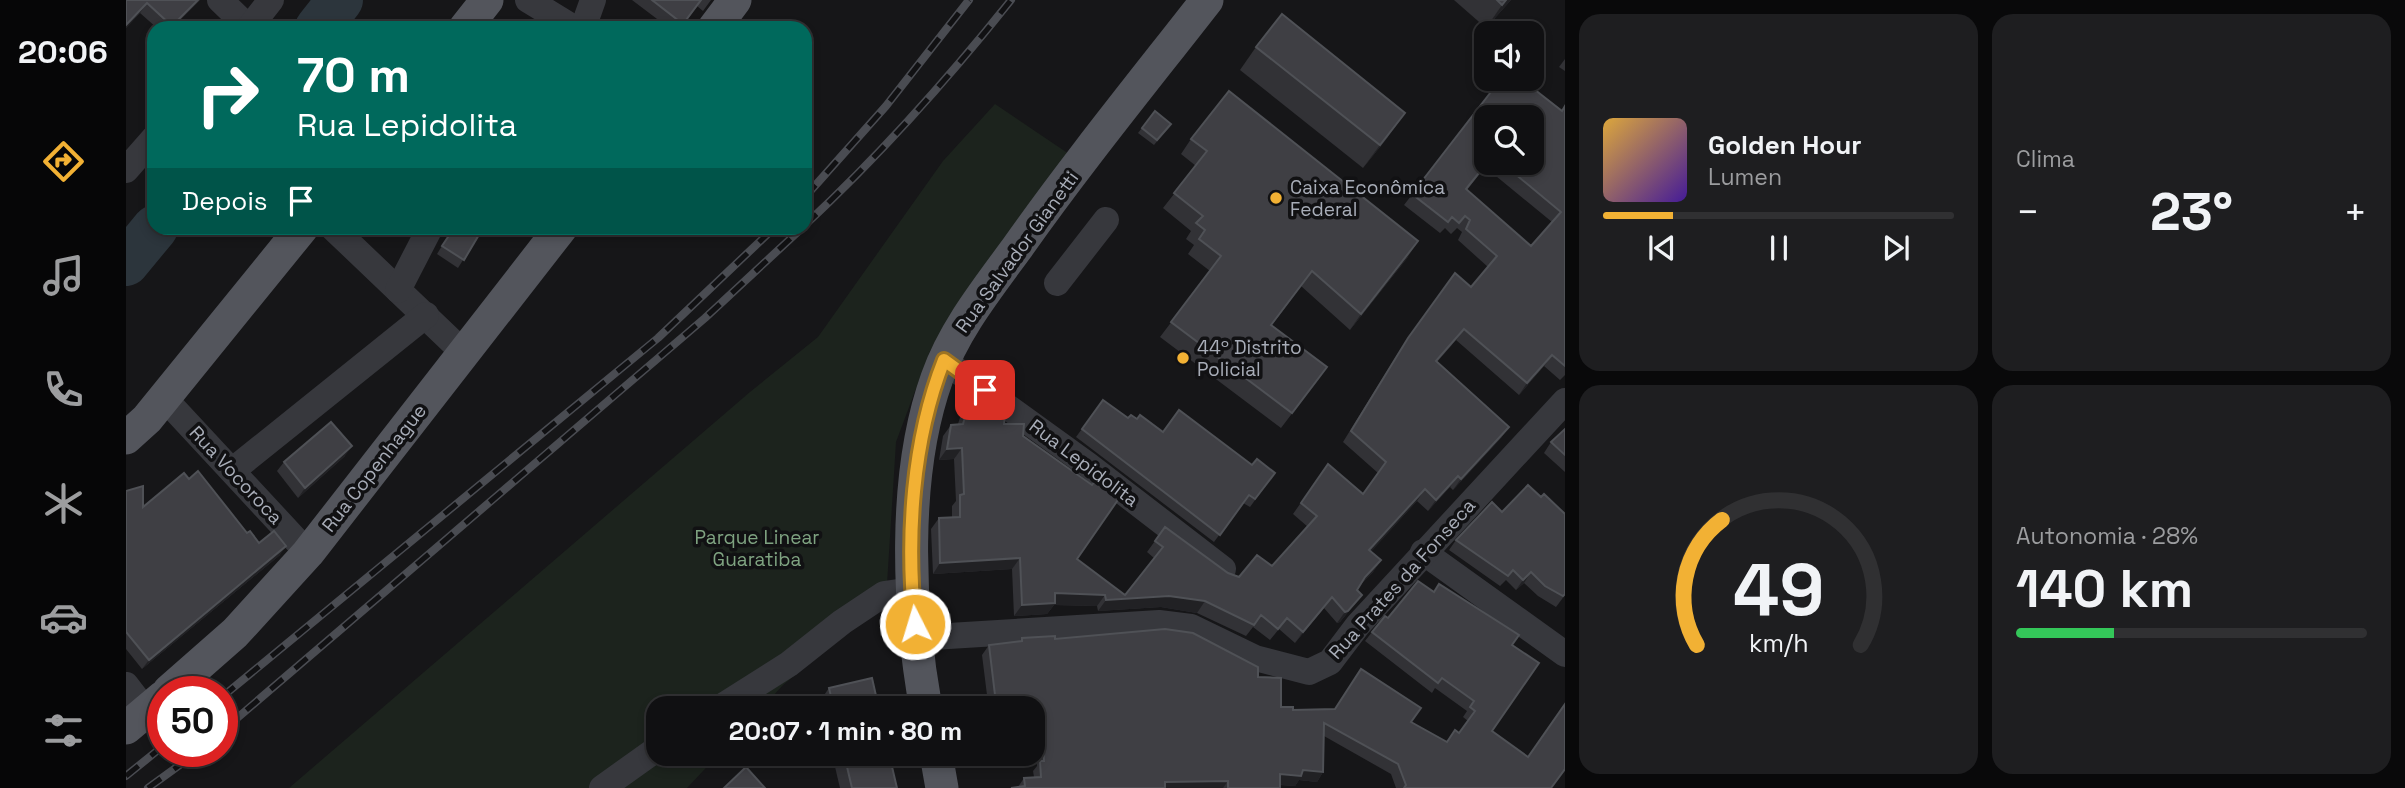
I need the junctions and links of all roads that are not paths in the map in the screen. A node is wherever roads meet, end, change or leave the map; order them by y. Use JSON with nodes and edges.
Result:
{"nodes":[{"id":1,"x":220,"y":0,"type":"edge"},
{"id":2,"x":271,"y":0,"type":"edge"},
{"id":3,"x":488,"y":0,"type":"edge"},
{"id":4,"x":593,"y":0,"type":"edge"},
{"id":5,"x":735,"y":0,"type":"edge"},
{"id":6,"x":1207,"y":0,"type":"edge"},
{"id":7,"x":535,"y":12,"type":"edge"},
{"id":8,"x":242,"y":21,"type":"edge"},
{"id":9,"x":254,"y":21,"type":"edge"},
{"id":10,"x":471,"y":21,"type":"edge"},
{"id":11,"x":557,"y":21,"type":"edge"},
{"id":12,"x":586,"y":21,"type":"edge"},
{"id":13,"x":719,"y":21,"type":"edge"},
{"id":14,"x":147,"y":146,"type":"edge"},
{"id":15,"x":126,"y":170,"type":"edge"},
{"id":16,"x":1106,"y":220,"type":"dead end"},
{"id":17,"x":296,"y":235,"type":"edge"},
{"id":18,"x":340,"y":235,"type":"edge"},
{"id":19,"x":426,"y":235,"type":"edge"},
{"id":20,"x":556,"y":235,"type":"edge"},
{"id":21,"x":1057,"y":283,"type":"dead end"},
{"id":22,"x":398,"y":290,"type":"junction"},
{"id":23,"x":426,"y":315,"type":"junction"},
{"id":24,"x":464,"y":353,"type":"junction"},
{"id":25,"x":944,"y":360,"type":"junction"},
{"id":26,"x":164,"y":398,"type":"junction"},
{"id":27,"x":1565,"y":401,"type":"edge"},
{"id":28,"x":126,"y":438,"type":"edge"},
{"id":29,"x":233,"y":470,"type":"junction"},
{"id":30,"x":1423,"y":552,"type":"junction"},
{"id":31,"x":308,"y":553,"type":"junction"},
{"id":32,"x":1223,"y":569,"type":"edge"},
{"id":33,"x":912,"y":590,"type":"junction"},
{"id":34,"x":916,"y":638,"type":"junction"},
{"id":35,"x":1565,"y":654,"type":"edge"},
{"id":36,"x":186,"y":676,"type":"edge"},
{"id":37,"x":126,"y":685,"type":"edge"},
{"id":38,"x":739,"y":696,"type":"edge"},
{"id":39,"x":924,"y":696,"type":"edge"},
{"id":40,"x":147,"y":703,"type":"edge"},
{"id":41,"x":646,"y":757,"type":"edge"},
{"id":42,"x":938,"y":766,"type":"edge"},
{"id":43,"x":603,"y":788,"type":"edge"},
{"id":44,"x":942,"y":788,"type":"edge"}],
"edges":[{"from":1,"to":8,"type":"street"},
{"from":2,"to":9,"type":"street"},
{"from":3,"to":10,"type":"main road"},
{"from":4,"to":12,"type":"street"},
{"from":5,"to":13,"type":"main road"},
{"from":6,"to":25,"type":"main road","name":"Rua Salvador Gianetti"},
{"from":7,"to":11,"type":"street"},
{"from":14,"to":15,"type":"street"},
{"from":16,"to":21,"type":"street"},
{"from":17,"to":26,"type":"main road"},
{"from":18,"to":22,"type":"street"},
{"from":19,"to":22,"type":"street"},
{"from":20,"to":24,"type":"main road","name":"Rua Copenhague"},
{"from":22,"to":23,"type":"street"},
{"from":23,"to":24,"type":"street"},
{"from":23,"to":29,"type":"street"},
{"from":24,"to":31,"type":"main road","name":"Rua Copenhague"},
{"from":25,"to":32,"type":"street","name":"Rua Lepidolita"},
{"from":25,"to":33,"type":"main road","name":"Rua Salvador Gianetti"},
{"from":26,"to":28,"type":"main road"},
{"from":26,"to":29,"type":"street","name":"Rua Vocoroca"},
{"from":27,"to":30,"type":"street","name":"Rua Prates da Fonseca"},
{"from":29,"to":31,"type":"street","name":"Rua Vocoroca"},
{"from":30,"to":34,"type":"street","name":"Rua Prates da Fonseca"},
{"from":30,"to":35,"type":"street"},
{"from":31,"to":36,"type":"main road","name":"Rua Copenhague"},
{"from":33,"to":34,"type":"main road","name":"Rua Salvador Gianetti"},
{"from":33,"to":38,"type":"street"},
{"from":34,"to":39,"type":"main road","name":"Rua Salvador Gianetti"},
{"from":37,"to":40,"type":"street"},
{"from":41,"to":43,"type":"street"},
{"from":42,"to":44,"type":"main road"}]}
